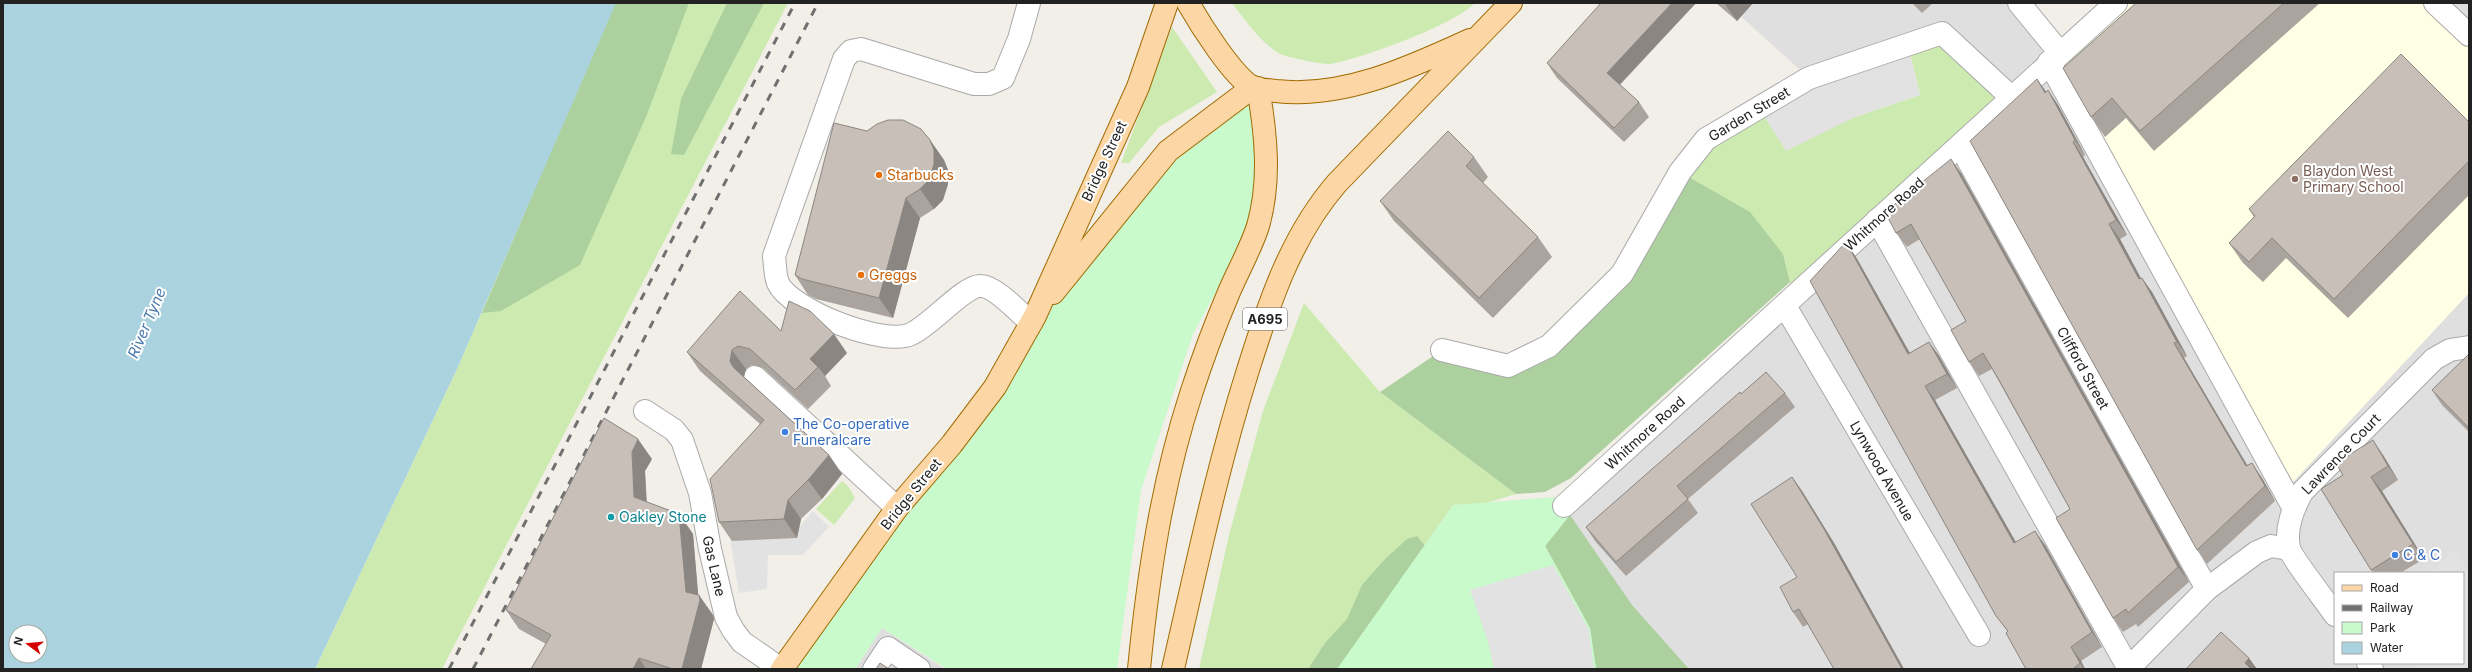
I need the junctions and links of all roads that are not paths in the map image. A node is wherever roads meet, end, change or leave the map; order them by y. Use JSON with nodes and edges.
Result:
{"nodes":[{"id":1,"x":1029,"y":3,"type":"edge"},
{"id":2,"x":1167,"y":3,"type":"edge"},
{"id":3,"x":1188,"y":3,"type":"edge"},
{"id":4,"x":1511,"y":3,"type":"edge"},
{"id":5,"x":2019,"y":3,"type":"edge"},
{"id":6,"x":2116,"y":3,"type":"edge"},
{"id":7,"x":2435,"y":3,"type":"edge"},
{"id":8,"x":1482,"y":34,"type":"junction"},
{"id":9,"x":2469,"y":35,"type":"edge"},
{"id":10,"x":2054,"y":58,"type":"junction"},
{"id":11,"x":1255,"y":88,"type":"junction"},
{"id":12,"x":2012,"y":98,"type":"junction"},
{"id":13,"x":1960,"y":146,"type":"junction"},
{"id":14,"x":1877,"y":220,"type":"junction"},
{"id":15,"x":1785,"y":306,"type":"junction"},
{"id":16,"x":1033,"y":319,"type":"junction"},
{"id":17,"x":2469,"y":347,"type":"edge"},
{"id":18,"x":1442,"y":350,"type":"dead end"},
{"id":19,"x":755,"y":377,"type":"dead end"},
{"id":20,"x":645,"y":412,"type":"dead end"},
{"id":21,"x":1564,"y":506,"type":"dead end"},
{"id":22,"x":2294,"y":507,"type":"junction"},
{"id":23,"x":897,"y":508,"type":"junction"},
{"id":24,"x":2289,"y":549,"type":"junction"},
{"id":25,"x":2207,"y":589,"type":"junction"},
{"id":26,"x":2334,"y":614,"type":"edge"},
{"id":27,"x":1978,"y":635,"type":"dead end"},
{"id":28,"x":781,"y":669,"type":"edge"},
{"id":29,"x":874,"y":669,"type":"edge"},
{"id":30,"x":918,"y":669,"type":"edge"},
{"id":31,"x":1139,"y":669,"type":"edge"},
{"id":32,"x":1173,"y":669,"type":"edge"},
{"id":33,"x":2128,"y":669,"type":"edge"}],
"edges":[{"from":1,"to":16,"type":"street"},
{"from":2,"to":16,"type":"main road","name":"Bridge Street"},
{"from":3,"to":11,"type":"main road"},
{"from":4,"to":8,"type":"main road"},
{"from":5,"to":10,"type":"street"},
{"from":6,"to":10,"type":"street","name":"Whitmore Road"},
{"from":7,"to":9,"type":"street"},
{"from":8,"to":11,"type":"main road"},
{"from":8,"to":32,"type":"main road","number":"A695"},
{"from":10,"to":12,"type":"street","name":"Whitmore Road"},
{"from":10,"to":22,"type":"street"},
{"from":11,"to":16,"type":"main road","name":"Bridge Street"},
{"from":11,"to":31,"type":"main road","number":"A695"},
{"from":12,"to":13,"type":"street","name":"Whitmore Road"},
{"from":12,"to":18,"type":"street","name":"Garden Street"},
{"from":13,"to":14,"type":"street","name":"Whitmore Road"},
{"from":13,"to":25,"type":"street","name":"Clifford Street"},
{"from":14,"to":15,"type":"street","name":"Whitmore Road"},
{"from":14,"to":33,"type":"street"},
{"from":15,"to":21,"type":"street","name":"Whitmore Road"},
{"from":15,"to":27,"type":"street","name":"Lynwood Avenue"},
{"from":16,"to":23,"type":"main road","name":"Bridge Street"},
{"from":17,"to":22,"type":"street","name":"Lawrence Court"},
{"from":19,"to":23,"type":"street"},
{"from":20,"to":28,"type":"street","name":"Gas Lane"},
{"from":22,"to":24,"type":"street","name":"Lawrence Court"},
{"from":23,"to":28,"type":"main road","name":"Bridge Street"},
{"from":24,"to":25,"type":"street"},
{"from":24,"to":26,"type":"street"},
{"from":25,"to":33,"type":"street"},
{"from":29,"to":30,"type":"street"}]}
